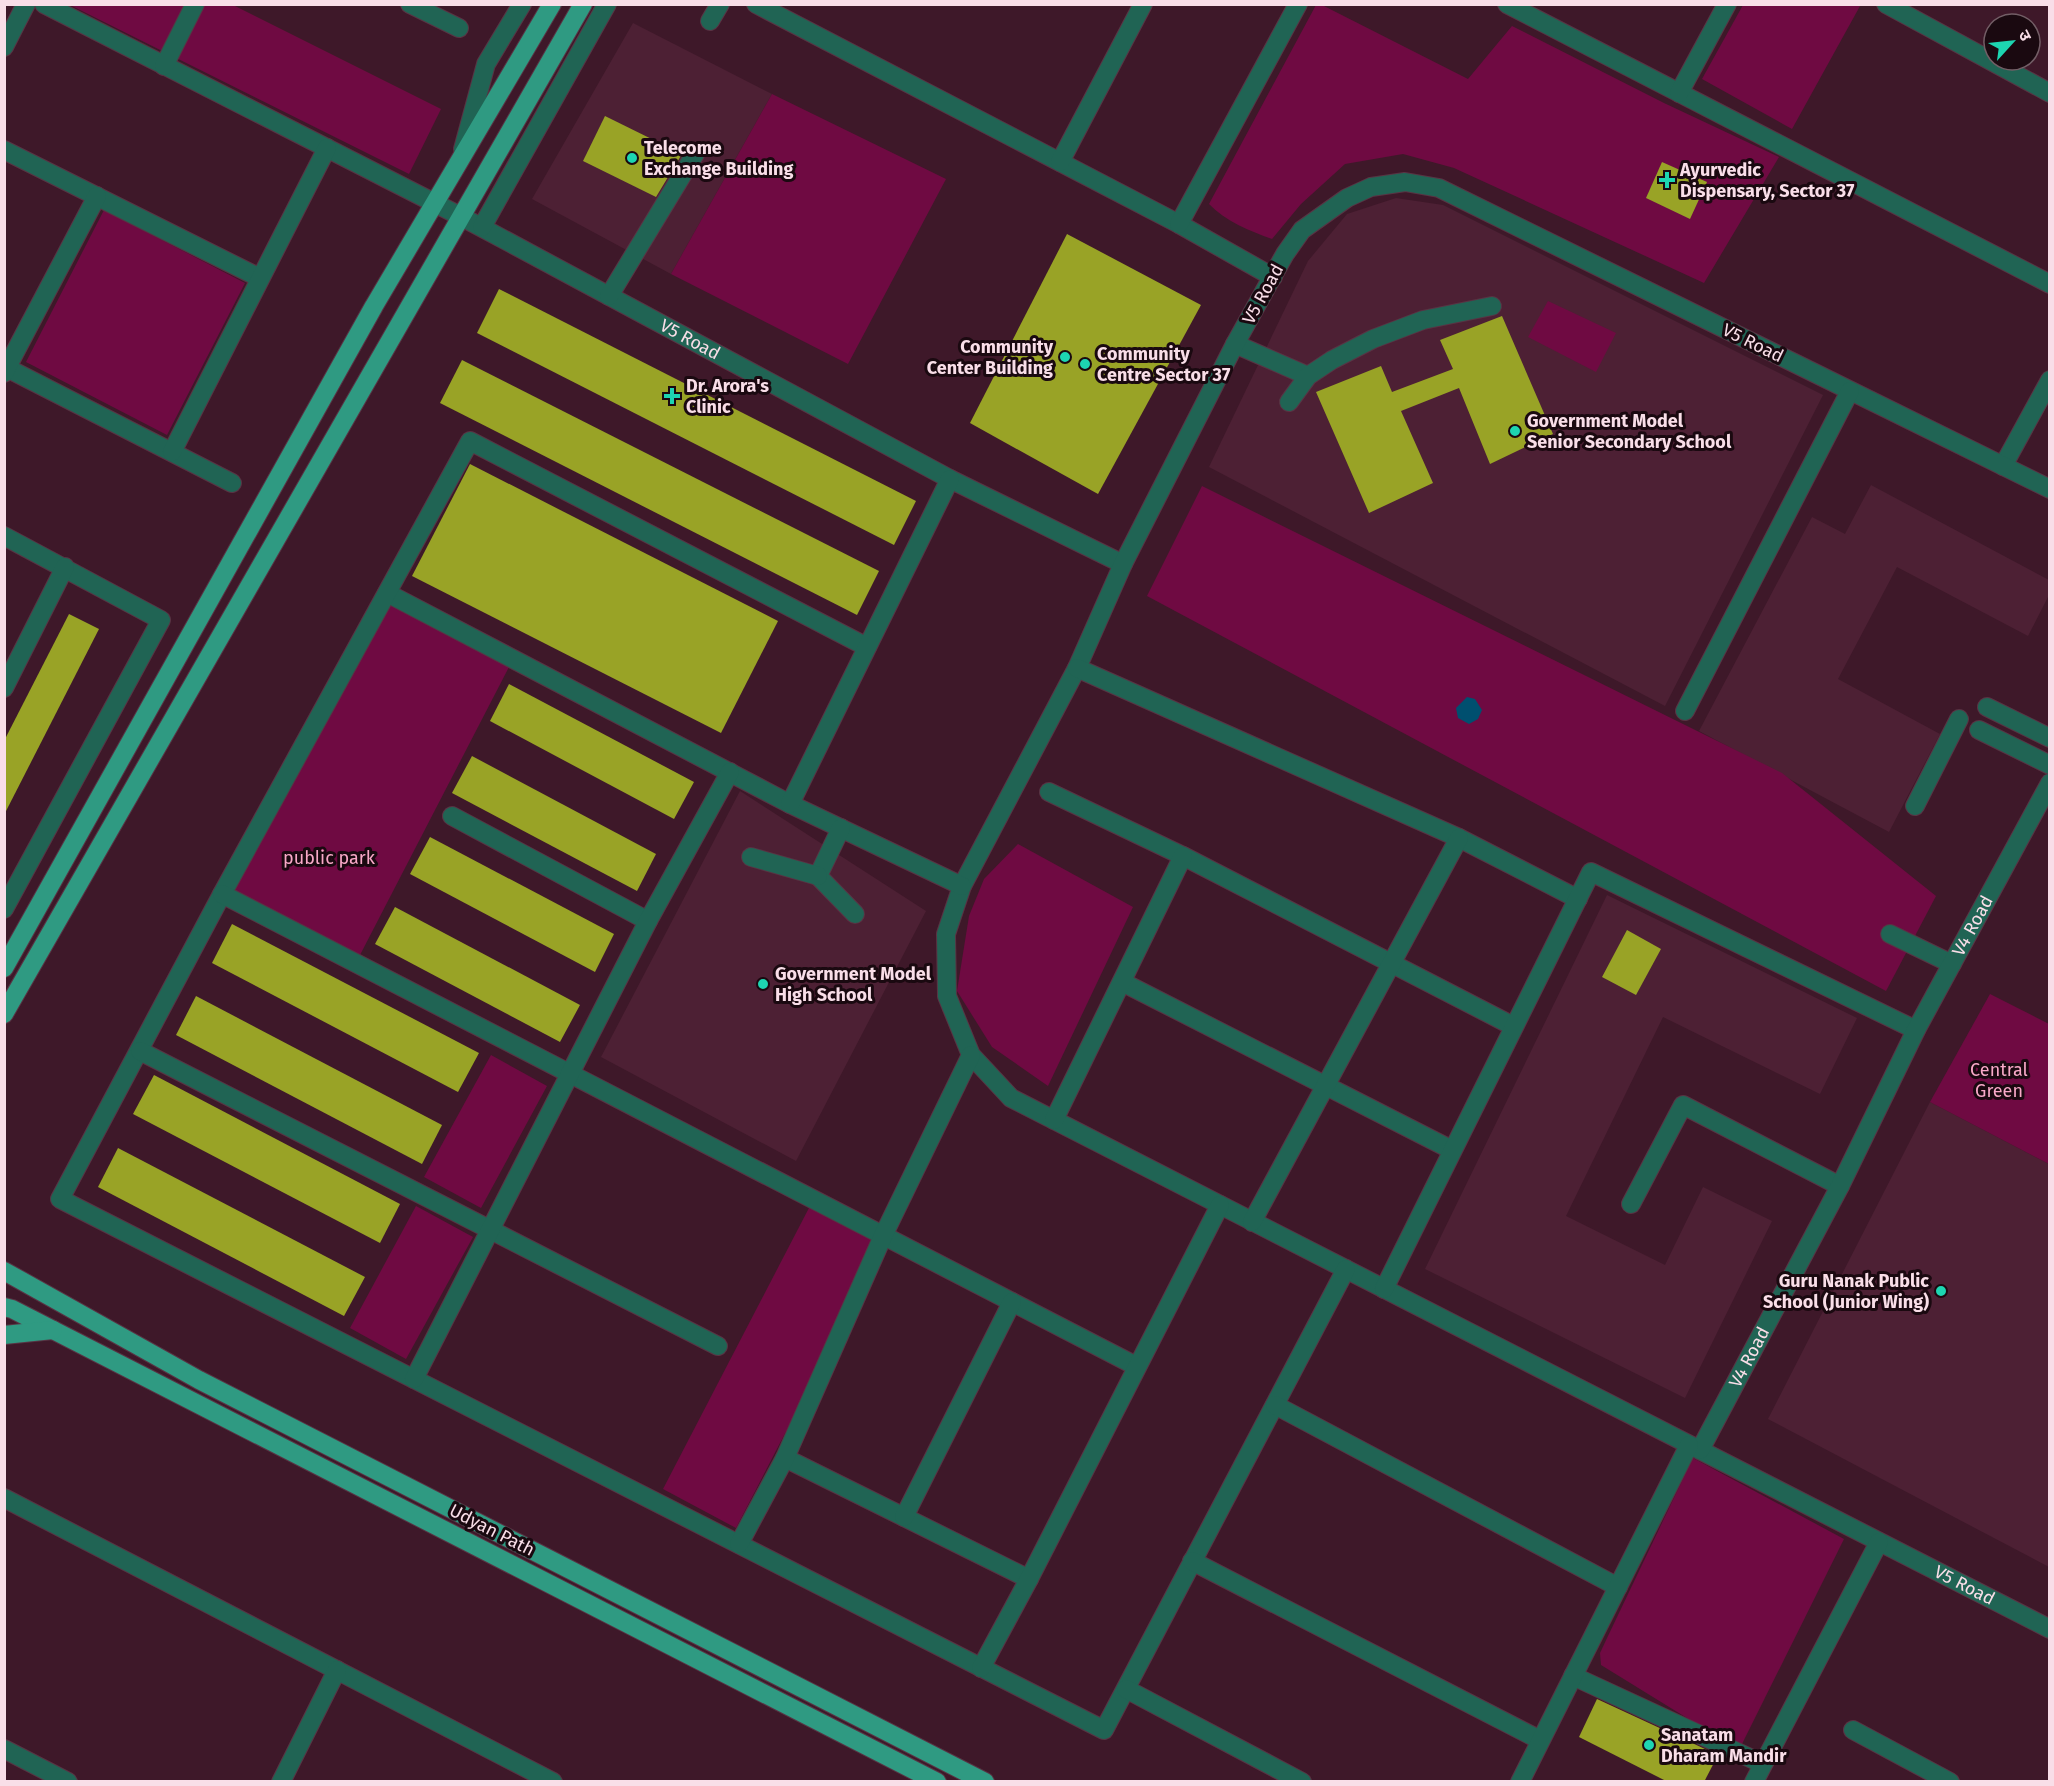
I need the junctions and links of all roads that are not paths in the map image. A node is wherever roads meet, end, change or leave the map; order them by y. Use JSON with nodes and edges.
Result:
{"nodes":[{"id":1,"x":26,"y":4,"type":"edge"},
{"id":2,"x":44,"y":4,"type":"edge"},
{"id":3,"x":195,"y":4,"type":"edge"},
{"id":4,"x":410,"y":4,"type":"edge"},
{"id":5,"x":522,"y":4,"type":"edge"},
{"id":6,"x":552,"y":4,"type":"edge"},
{"id":7,"x":583,"y":4,"type":"edge"},
{"id":8,"x":607,"y":4,"type":"edge"},
{"id":9,"x":720,"y":4,"type":"edge"},
{"id":10,"x":756,"y":4,"type":"edge"},
{"id":11,"x":1298,"y":4,"type":"edge"},
{"id":12,"x":1507,"y":4,"type":"edge"},
{"id":13,"x":1727,"y":4,"type":"edge"},
{"id":14,"x":1886,"y":4,"type":"edge"},
{"id":15,"x":1140,"y":6,"type":"edge"},
{"id":16,"x":1541,"y":12,"type":"edge"},
{"id":17,"x":710,"y":21,"type":"dead end"},
{"id":18,"x":459,"y":28,"type":"dead end"},
{"id":19,"x":4,"y":47,"type":"edge"},
{"id":20,"x":164,"y":66,"type":"junction"},
{"id":21,"x":1679,"y":93,"type":"junction"},
{"id":22,"x":2049,"y":93,"type":"edge"},
{"id":23,"x":327,"y":148,"type":"junction"},
{"id":24,"x":4,"y":150,"type":"edge"},
{"id":25,"x":695,"y":154,"type":"dead end"},
{"id":26,"x":1060,"y":162,"type":"junction"},
{"id":27,"x":460,"y":163,"type":"junction"},
{"id":28,"x":97,"y":196,"type":"junction"},
{"id":29,"x":436,"y":204,"type":"junction"},
{"id":30,"x":462,"y":217,"type":"junction"},
{"id":31,"x":1179,"y":224,"type":"junction"},
{"id":32,"x":482,"y":227,"type":"junction"},
{"id":33,"x":1273,"y":277,"type":"junction"},
{"id":34,"x":261,"y":278,"type":"junction"},
{"id":35,"x":2049,"y":284,"type":"edge"},
{"id":36,"x":609,"y":296,"type":"junction"},
{"id":37,"x":1492,"y":306,"type":"dead end"},
{"id":38,"x":1235,"y":344,"type":"junction"},
{"id":39,"x":6,"y":371,"type":"edge"},
{"id":40,"x":1308,"y":376,"type":"junction"},
{"id":41,"x":2049,"y":381,"type":"edge"},
{"id":42,"x":1850,"y":391,"type":"junction"},
{"id":43,"x":1289,"y":402,"type":"dead end"},
{"id":44,"x":172,"y":452,"type":"junction"},
{"id":45,"x":2003,"y":466,"type":"junction"},
{"id":46,"x":950,"y":478,"type":"junction"},
{"id":47,"x":232,"y":483,"type":"dead end"},
{"id":48,"x":2049,"y":489,"type":"edge"},
{"id":49,"x":4,"y":536,"type":"edge"},
{"id":50,"x":1123,"y":564,"type":"junction"},
{"id":51,"x":65,"y":567,"type":"junction"},
{"id":52,"x":387,"y":593,"type":"junction"},
{"id":53,"x":867,"y":647,"type":"junction"},
{"id":54,"x":1077,"y":668,"type":"junction"},
{"id":55,"x":4,"y":688,"type":"edge"},
{"id":56,"x":1987,"y":707,"type":"dead end"},
{"id":57,"x":1685,"y":711,"type":"dead end"},
{"id":58,"x":1959,"y":719,"type":"dead end"},
{"id":59,"x":1979,"y":729,"type":"dead end"},
{"id":60,"x":2049,"y":738,"type":"edge"},
{"id":61,"x":2049,"y":765,"type":"edge"},
{"id":62,"x":730,"y":772,"type":"junction"},
{"id":63,"x":2049,"y":783,"type":"edge"},
{"id":64,"x":1049,"y":792,"type":"dead end"},
{"id":65,"x":790,"y":804,"type":"junction"},
{"id":66,"x":1915,"y":806,"type":"dead end"},
{"id":67,"x":452,"y":816,"type":"dead end"},
{"id":68,"x":841,"y":828,"type":"junction"},
{"id":69,"x":1459,"y":838,"type":"junction"},
{"id":70,"x":1183,"y":856,"type":"junction"},
{"id":71,"x":751,"y":857,"type":"dead end"},
{"id":72,"x":818,"y":876,"type":"junction"},
{"id":73,"x":962,"y":886,"type":"junction"},
{"id":74,"x":222,"y":894,"type":"junction"},
{"id":75,"x":1578,"y":899,"type":"junction"},
{"id":76,"x":4,"y":909,"type":"edge"},
{"id":77,"x":855,"y":914,"type":"dead end"},
{"id":78,"x":648,"y":921,"type":"junction"},
{"id":79,"x":1890,"y":934,"type":"dead end"},
{"id":80,"x":1391,"y":963,"type":"junction"},
{"id":81,"x":1952,"y":964,"type":"junction"},
{"id":82,"x":4,"y":968,"type":"edge"},
{"id":83,"x":1122,"y":982,"type":"junction"},
{"id":84,"x":4,"y":1014,"type":"edge"},
{"id":85,"x":1513,"y":1026,"type":"junction"},
{"id":86,"x":1916,"y":1030,"type":"junction"},
{"id":87,"x":140,"y":1051,"type":"junction"},
{"id":88,"x":971,"y":1055,"type":"junction"},
{"id":89,"x":570,"y":1074,"type":"junction"},
{"id":90,"x":1325,"y":1086,"type":"junction"},
{"id":91,"x":1054,"y":1120,"type":"junction"},
{"id":92,"x":1452,"y":1150,"type":"junction"},
{"id":93,"x":1840,"y":1186,"type":"junction"},
{"id":94,"x":1631,"y":1204,"type":"dead end"},
{"id":95,"x":1220,"y":1205,"type":"junction"},
{"id":96,"x":1252,"y":1222,"type":"junction"},
{"id":97,"x":492,"y":1231,"type":"junction"},
{"id":98,"x":883,"y":1236,"type":"junction"},
{"id":99,"x":1346,"y":1269,"type":"junction"},
{"id":100,"x":4,"y":1271,"type":"edge"},
{"id":101,"x":1384,"y":1289,"type":"junction"},
{"id":102,"x":1012,"y":1302,"type":"junction"},
{"id":103,"x":4,"y":1307,"type":"edge"},
{"id":104,"x":53,"y":1330,"type":"junction"},
{"id":105,"x":4,"y":1335,"type":"edge"},
{"id":106,"x":718,"y":1346,"type":"dead end"},
{"id":107,"x":1136,"y":1366,"type":"junction"},
{"id":108,"x":414,"y":1379,"type":"junction"},
{"id":109,"x":1275,"y":1405,"type":"junction"},
{"id":110,"x":1695,"y":1448,"type":"junction"},
{"id":111,"x":785,"y":1458,"type":"junction"},
{"id":112,"x":4,"y":1498,"type":"edge"},
{"id":113,"x":904,"y":1517,"type":"junction"},
{"id":114,"x":1879,"y":1542,"type":"junction"},
{"id":115,"x":739,"y":1544,"type":"junction"},
{"id":116,"x":1192,"y":1561,"type":"junction"},
{"id":117,"x":1029,"y":1579,"type":"junction"},
{"id":118,"x":1618,"y":1587,"type":"junction"},
{"id":119,"x":2049,"y":1629,"type":"edge"},
{"id":120,"x":981,"y":1668,"type":"junction"},
{"id":121,"x":337,"y":1670,"type":"junction"},
{"id":122,"x":1573,"y":1676,"type":"junction"},
{"id":123,"x":1125,"y":1689,"type":"junction"},
{"id":124,"x":1853,"y":1730,"type":"dead end"},
{"id":125,"x":1540,"y":1740,"type":"junction"},
{"id":126,"x":4,"y":1749,"type":"edge"},
{"id":127,"x":1763,"y":1764,"type":"junction"},
{"id":128,"x":1928,"y":1776,"type":"edge"},
{"id":129,"x":68,"y":1782,"type":"edge"},
{"id":130,"x":281,"y":1782,"type":"edge"},
{"id":131,"x":553,"y":1782,"type":"edge"},
{"id":132,"x":937,"y":1782,"type":"edge"},
{"id":133,"x":985,"y":1782,"type":"edge"},
{"id":134,"x":1302,"y":1782,"type":"edge"},
{"id":135,"x":1520,"y":1782,"type":"edge"},
{"id":136,"x":1754,"y":1782,"type":"edge"},
{"id":137,"x":1950,"y":1782,"type":"edge"}],
"edges":[{"from":1,"to":19,"type":"street"},
{"from":2,"to":20,"type":"street","name":"V5 Road"},
{"from":3,"to":20,"type":"street"},
{"from":4,"to":18,"type":"street"},
{"from":5,"to":27,"type":"street"},
{"from":6,"to":27,"type":"main road"},
{"from":7,"to":30,"type":"main road"},
{"from":8,"to":32,"type":"street"},
{"from":9,"to":17,"type":"street"},
{"from":10,"to":26,"type":"street"},
{"from":11,"to":31,"type":"street"},
{"from":12,"to":16,"type":"street"},
{"from":13,"to":21,"type":"street"},
{"from":14,"to":22,"type":"street"},
{"from":15,"to":26,"type":"street"},
{"from":16,"to":21,"type":"street"},
{"from":20,"to":23,"type":"street","name":"V5 Road"},
{"from":21,"to":35,"type":"street"},
{"from":23,"to":29,"type":"street","name":"V5 Road"},
{"from":23,"to":34,"type":"street"},
{"from":24,"to":28,"type":"street"},
{"from":25,"to":36,"type":"street"},
{"from":26,"to":31,"type":"street"},
{"from":27,"to":29,"type":"main road"},
{"from":28,"to":34,"type":"street"},
{"from":28,"to":39,"type":"street"},
{"from":29,"to":30,"type":"street","name":"V5 Road"},
{"from":29,"to":82,"type":"main road"},
{"from":30,"to":32,"type":"street","name":"V5 Road"},
{"from":30,"to":84,"type":"main road"},
{"from":31,"to":33,"type":"street"},
{"from":32,"to":36,"type":"street","name":"V5 Road"},
{"from":33,"to":38,"type":"street","name":"V5 Road"},
{"from":33,"to":42,"type":"street","name":"V5 Road"},
{"from":34,"to":44,"type":"street"},
{"from":36,"to":46,"type":"street","name":"V5 Road"},
{"from":37,"to":40,"type":"street"},
{"from":38,"to":40,"type":"street"},
{"from":38,"to":50,"type":"street","name":"V5 Road"},
{"from":39,"to":44,"type":"street"},
{"from":40,"to":43,"type":"street"},
{"from":41,"to":45,"type":"street"},
{"from":42,"to":45,"type":"street","name":"V5 Road"},
{"from":42,"to":57,"type":"street"},
{"from":44,"to":47,"type":"street"},
{"from":45,"to":48,"type":"street","name":"V5 Road"},
{"from":46,"to":50,"type":"street","name":"V5 Road"},
{"from":46,"to":53,"type":"street"},
{"from":49,"to":51,"type":"street"},
{"from":50,"to":54,"type":"street"},
{"from":51,"to":55,"type":"street"},
{"from":51,"to":76,"type":"street"},
{"from":52,"to":53,"type":"street"},
{"from":52,"to":62,"type":"street"},
{"from":52,"to":74,"type":"street"},
{"from":53,"to":65,"type":"street"},
{"from":54,"to":69,"type":"street"},
{"from":54,"to":73,"type":"street"},
{"from":56,"to":60,"type":"street"},
{"from":58,"to":66,"type":"street"},
{"from":59,"to":61,"type":"street"},
{"from":62,"to":65,"type":"street"},
{"from":62,"to":78,"type":"street"},
{"from":63,"to":81,"type":"street","name":"V4 Road"},
{"from":64,"to":70,"type":"street"},
{"from":65,"to":68,"type":"street"},
{"from":67,"to":78,"type":"street"},
{"from":68,"to":72,"type":"street"},
{"from":68,"to":73,"type":"street"},
{"from":69,"to":75,"type":"street"},
{"from":69,"to":80,"type":"street"},
{"from":70,"to":80,"type":"street"},
{"from":70,"to":83,"type":"street"},
{"from":71,"to":72,"type":"street"},
{"from":72,"to":77,"type":"street"},
{"from":73,"to":88,"type":"street"},
{"from":74,"to":87,"type":"street"},
{"from":74,"to":89,"type":"street"},
{"from":75,"to":85,"type":"street"},
{"from":75,"to":86,"type":"street"},
{"from":78,"to":89,"type":"street"},
{"from":79,"to":81,"type":"street"},
{"from":80,"to":85,"type":"street"},
{"from":80,"to":90,"type":"street"},
{"from":81,"to":86,"type":"street","name":"V4 Road"},
{"from":83,"to":90,"type":"street"},
{"from":83,"to":91,"type":"street"},
{"from":85,"to":92,"type":"street"},
{"from":86,"to":93,"type":"street","name":"V4 Road"},
{"from":87,"to":97,"type":"street"},
{"from":87,"to":108,"type":"street"},
{"from":88,"to":91,"type":"street"},
{"from":88,"to":98,"type":"street"},
{"from":89,"to":97,"type":"street"},
{"from":89,"to":98,"type":"street"},
{"from":90,"to":92,"type":"street"},
{"from":90,"to":96,"type":"street"},
{"from":91,"to":95,"type":"street"},
{"from":92,"to":101,"type":"street"},
{"from":93,"to":94,"type":"street"},
{"from":93,"to":110,"type":"street","name":"V4 Road"},
{"from":95,"to":96,"type":"street"},
{"from":95,"to":107,"type":"street"},
{"from":96,"to":99,"type":"street"},
{"from":97,"to":106,"type":"street"},
{"from":97,"to":108,"type":"street"},
{"from":98,"to":102,"type":"street"},
{"from":98,"to":111,"type":"street"},
{"from":99,"to":101,"type":"street"},
{"from":99,"to":109,"type":"street"},
{"from":100,"to":133,"type":"main road","name":"Udyan Path"},
{"from":101,"to":110,"type":"street"},
{"from":102,"to":107,"type":"street"},
{"from":102,"to":113,"type":"street"},
{"from":103,"to":104,"type":"main road","name":"Udyan Path"},
{"from":104,"to":105,"type":"main road"},
{"from":104,"to":132,"type":"main road","name":"Udyan Path"},
{"from":107,"to":117,"type":"street"},
{"from":108,"to":115,"type":"street"},
{"from":109,"to":116,"type":"street"},
{"from":109,"to":118,"type":"street"},
{"from":110,"to":114,"type":"street"},
{"from":110,"to":118,"type":"street","name":"V4 Road"},
{"from":111,"to":113,"type":"street"},
{"from":111,"to":115,"type":"street"},
{"from":112,"to":121,"type":"street"},
{"from":113,"to":117,"type":"street"},
{"from":114,"to":119,"type":"street","name":"V5 Road"},
{"from":114,"to":127,"type":"street"},
{"from":115,"to":120,"type":"street"},
{"from":116,"to":123,"type":"street"},
{"from":116,"to":125,"type":"street"},
{"from":117,"to":120,"type":"street"},
{"from":118,"to":122,"type":"street","name":"V4 Road"},
{"from":120,"to":123,"type":"street"},
{"from":121,"to":130,"type":"street"},
{"from":121,"to":131,"type":"street"},
{"from":122,"to":125,"type":"street","name":"V4 Road"},
{"from":122,"to":127,"type":"street"},
{"from":123,"to":134,"type":"street"},
{"from":124,"to":128,"type":"street"},
{"from":125,"to":135,"type":"street","name":"V4 Road"},
{"from":126,"to":129,"type":"street"},
{"from":127,"to":136,"type":"street"},
{"from":128,"to":137,"type":"street"}]}
